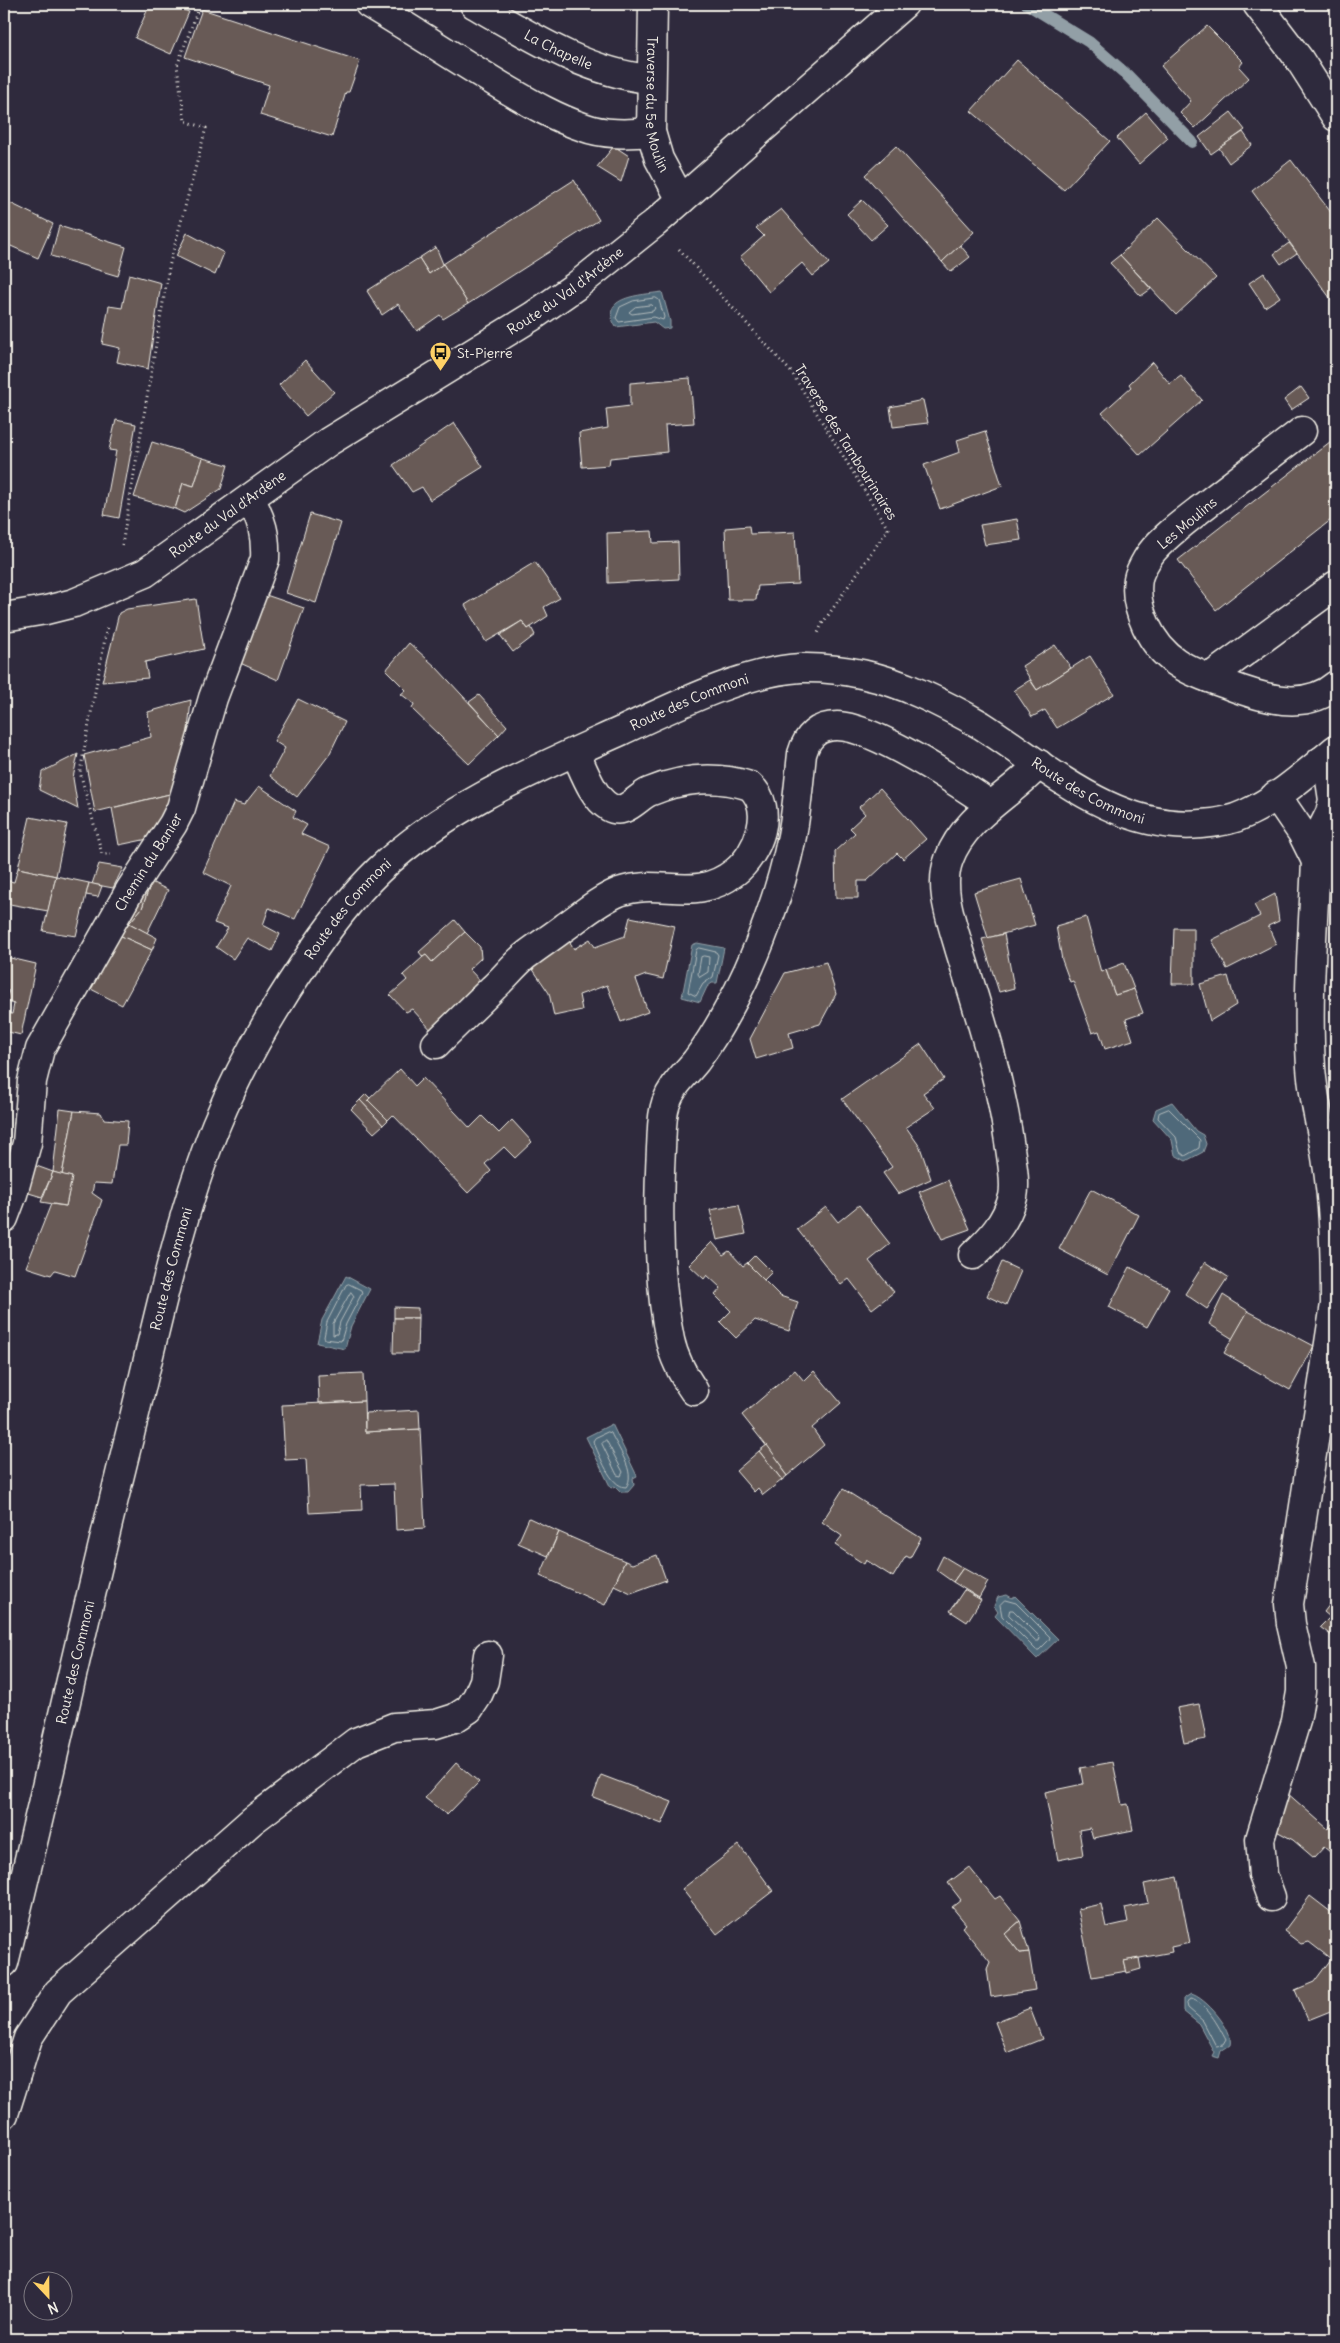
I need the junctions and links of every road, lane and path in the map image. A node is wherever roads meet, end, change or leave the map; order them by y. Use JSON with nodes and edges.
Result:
{"nodes":[{"id":1,"x":200,"y":4,"type":"edge"},
{"id":2,"x":369,"y":4,"type":"edge"},
{"id":3,"x":474,"y":4,"type":"edge"},
{"id":4,"x":653,"y":4,"type":"edge"},
{"id":5,"x":904,"y":4,"type":"edge"},
{"id":6,"x":1257,"y":4,"type":"edge"},
{"id":7,"x":650,"y":79,"type":"junction"},
{"id":8,"x":1336,"y":117,"type":"edge"},
{"id":9,"x":651,"y":132,"type":"junction"},
{"id":10,"x":681,"y":200,"type":"junction"},
{"id":11,"x":656,"y":223,"type":"junction"},
{"id":12,"x":1302,"y":430,"type":"dead end"},
{"id":13,"x":250,"y":499,"type":"junction"},
{"id":14,"x":1336,"y":585,"type":"edge"},
{"id":15,"x":115,"y":587,"type":"junction"},
{"id":16,"x":4,"y":617,"type":"edge"},
{"id":17,"x":804,"y":668,"type":"junction"},
{"id":18,"x":1209,"y":678,"type":"junction"},
{"id":19,"x":1336,"y":685,"type":"edge"},
{"id":20,"x":575,"y":752,"type":"junction"},
{"id":21,"x":1329,"y":755,"type":"edge"},
{"id":22,"x":1039,"y":764,"type":"junction"},
{"id":23,"x":1276,"y":795,"type":"junction"},
{"id":24,"x":991,"y":805,"type":"junction"},
{"id":25,"x":112,"y":854,"type":"dead end"},
{"id":26,"x":1316,"y":861,"type":"junction"},
{"id":27,"x":436,"y":1044,"type":"dead end"},
{"id":28,"x":4,"y":1218,"type":"edge"},
{"id":29,"x":973,"y":1255,"type":"dead end"},
{"id":30,"x":694,"y":1391,"type":"dead end"},
{"id":31,"x":488,"y":1655,"type":"dead end"},
{"id":32,"x":1271,"y":1897,"type":"dead end"},
{"id":33,"x":4,"y":1963,"type":"edge"},
{"id":34,"x":4,"y":2114,"type":"edge"}],
"edges":[{"from":1,"to":15,"type":"path"},
{"from":2,"to":9,"type":"street"},
{"from":3,"to":7,"type":"street","name":"La Chapelle"},
{"from":4,"to":7,"type":"street","name":"Traverse du 5e Moulin"},
{"from":5,"to":10,"type":"street","name":"Route du Val d'Ardène"},
{"from":6,"to":8,"type":"street"},
{"from":7,"to":9,"type":"street","name":"Traverse du 5e Moulin"},
{"from":9,"to":10,"type":"street","name":"Traverse du 5e Moulin"},
{"from":10,"to":11,"type":"street","name":"Route du Val d'Ardène"},
{"from":11,"to":13,"type":"street","name":"Route du Val d'Ardène"},
{"from":11,"to":17,"type":"path","name":"Traverse des Tambourinaires"},
{"from":12,"to":18,"type":"street","name":"Les Moulins"},
{"from":13,"to":15,"type":"street","name":"Route du Val d'Ardène"},
{"from":13,"to":28,"type":"street","name":"Chemin du Banier"},
{"from":14,"to":18,"type":"street"},
{"from":15,"to":16,"type":"street","name":"Route du Val d'Ardène"},
{"from":15,"to":25,"type":"path"},
{"from":17,"to":20,"type":"street","name":"Route des Commoni"},
{"from":17,"to":22,"type":"street","name":"Route des Commoni"},
{"from":18,"to":19,"type":"street","name":"Les Moulins"},
{"from":20,"to":27,"type":"street"},
{"from":20,"to":33,"type":"street","name":"Route des Commoni"},
{"from":21,"to":23,"type":"street","name":"Route des Commoni"},
{"from":21,"to":26,"type":"street"},
{"from":22,"to":23,"type":"street","name":"Route des Commoni"},
{"from":22,"to":24,"type":"street"},
{"from":23,"to":26,"type":"street"},
{"from":24,"to":29,"type":"street"},
{"from":24,"to":30,"type":"street"},
{"from":26,"to":32,"type":"street"},
{"from":31,"to":34,"type":"street"}]}
